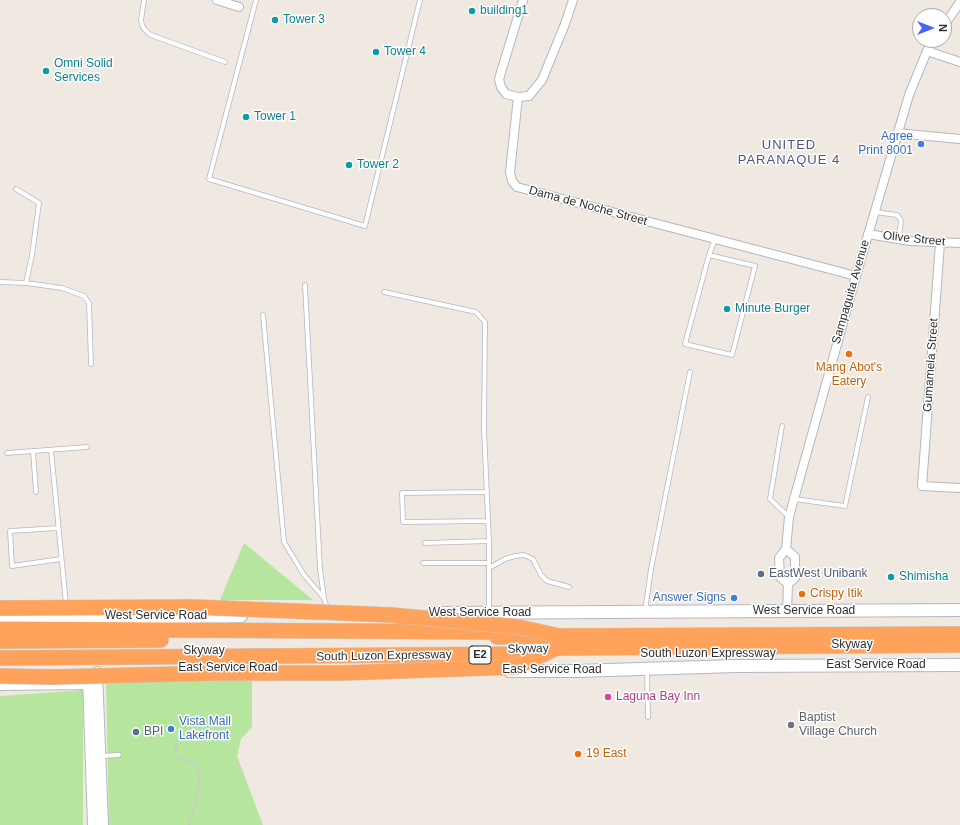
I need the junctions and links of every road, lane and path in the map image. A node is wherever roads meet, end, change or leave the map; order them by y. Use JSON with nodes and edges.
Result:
{"nodes":[{"id":1,"x":144,"y":0,"type":"edge"},
{"id":2,"x":217,"y":0,"type":"edge"},
{"id":3,"x":256,"y":0,"type":"edge"},
{"id":4,"x":420,"y":0,"type":"edge"},
{"id":5,"x":523,"y":0,"type":"edge"},
{"id":6,"x":573,"y":0,"type":"edge"},
{"id":7,"x":960,"y":2,"type":"edge"},
{"id":8,"x":239,"y":7,"type":"dead end"},
{"id":9,"x":952,"y":14,"type":"edge"},
{"id":10,"x":929,"y":48,"type":"edge"},
{"id":11,"x":927,"y":52,"type":"junction"},
{"id":12,"x":225,"y":62,"type":"dead end"},
{"id":13,"x":960,"y":62,"type":"edge"},
{"id":14,"x":518,"y":98,"type":"junction"},
{"id":15,"x":897,"y":133,"type":"junction"},
{"id":16,"x":960,"y":139,"type":"edge"},
{"id":17,"x":16,"y":189,"type":"dead end"},
{"id":18,"x":874,"y":212,"type":"junction"},
{"id":19,"x":868,"y":234,"type":"junction"},
{"id":20,"x":899,"y":239,"type":"junction"},
{"id":21,"x":715,"y":240,"type":"junction"},
{"id":22,"x":940,"y":243,"type":"junction"},
{"id":23,"x":960,"y":243,"type":"edge"},
{"id":24,"x":709,"y":255,"type":"junction"},
{"id":25,"x":856,"y":276,"type":"junction"},
{"id":26,"x":0,"y":282,"type":"edge"},
{"id":27,"x":26,"y":284,"type":"junction"},
{"id":28,"x":305,"y":285,"type":"dead end"},
{"id":29,"x":384,"y":292,"type":"dead end"},
{"id":30,"x":263,"y":315,"type":"dead end"},
{"id":31,"x":91,"y":364,"type":"dead end"},
{"id":32,"x":690,"y":372,"type":"dead end"},
{"id":33,"x":868,"y":397,"type":"dead end"},
{"id":34,"x":782,"y":426,"type":"dead end"},
{"id":35,"x":87,"y":448,"type":"dead end"},
{"id":36,"x":51,"y":450,"type":"junction"},
{"id":37,"x":33,"y":451,"type":"junction"},
{"id":38,"x":7,"y":453,"type":"dead end"},
{"id":39,"x":960,"y":488,"type":"edge"},
{"id":40,"x":36,"y":492,"type":"dead end"},
{"id":41,"x":487,"y":492,"type":"junction"},
{"id":42,"x":794,"y":499,"type":"junction"},
{"id":43,"x":789,"y":517,"type":"junction"},
{"id":44,"x":488,"y":521,"type":"junction"},
{"id":45,"x":58,"y":528,"type":"junction"},
{"id":46,"x":489,"y":542,"type":"junction"},
{"id":47,"x":425,"y":543,"type":"dead end"},
{"id":48,"x":786,"y":549,"type":"junction"},
{"id":49,"x":61,"y":559,"type":"junction"},
{"id":50,"x":423,"y":563,"type":"dead end"},
{"id":51,"x":489,"y":563,"type":"junction"},
{"id":52,"x":489,"y":568,"type":"junction"},
{"id":53,"x":788,"y":584,"type":"junction"},
{"id":54,"x":569,"y":588,"type":"dead end"},
{"id":55,"x":324,"y":598,"type":"junction"},
{"id":56,"x":0,"y":608,"type":"edge"},
{"id":57,"x":960,"y":610,"type":"edge"},
{"id":58,"x":787,"y":611,"type":"junction"},
{"id":59,"x":645,"y":612,"type":"junction"},
{"id":60,"x":489,"y":613,"type":"junction"},
{"id":61,"x":328,"y":614,"type":"junction"},
{"id":62,"x":0,"y":616,"type":"edge"},
{"id":63,"x":67,"y":617,"type":"junction"},
{"id":64,"x":0,"y":626,"type":"edge"},
{"id":65,"x":960,"y":628,"type":"edge"},
{"id":66,"x":0,"y":629,"type":"edge"},
{"id":67,"x":37,"y":629,"type":"junction"},
{"id":68,"x":960,"y":634,"type":"edge"},
{"id":69,"x":0,"y":641,"type":"edge"},
{"id":70,"x":558,"y":642,"type":"junction"},
{"id":71,"x":960,"y":645,"type":"edge"},
{"id":72,"x":0,"y":652,"type":"edge"},
{"id":73,"x":960,"y":652,"type":"edge"},
{"id":74,"x":0,"y":658,"type":"edge"},
{"id":75,"x":960,"y":664,"type":"edge"},
{"id":76,"x":647,"y":669,"type":"junction"},
{"id":77,"x":93,"y":672,"type":"junction"},
{"id":78,"x":65,"y":673,"type":"junction"},
{"id":79,"x":0,"y":676,"type":"edge"},
{"id":80,"x":93,"y":685,"type":"junction"},
{"id":81,"x":0,"y":686,"type":"edge"},
{"id":82,"x":648,"y":717,"type":"dead end"},
{"id":83,"x":176,"y":739,"type":"dead end"},
{"id":84,"x":119,"y":755,"type":"dead end"},
{"id":85,"x":96,"y":756,"type":"junction"},
{"id":86,"x":93,"y":825,"type":"edge"},
{"id":87,"x":103,"y":825,"type":"edge"},
{"id":88,"x":189,"y":825,"type":"edge"}],
"edges":[{"from":1,"to":12,"type":"lane"},
{"from":2,"to":8,"type":"street"},
{"from":3,"to":4,"type":"lane"},
{"from":5,"to":14,"type":"street"},
{"from":6,"to":14,"type":"street"},
{"from":7,"to":9,"type":"street"},
{"from":10,"to":11,"type":"street","name":"Sampaguita Avenue"},
{"from":11,"to":13,"type":"street"},
{"from":11,"to":15,"type":"street","name":"Sampaguita Avenue"},
{"from":14,"to":21,"type":"street","name":"Dama de Noche Street"},
{"from":15,"to":16,"type":"street"},
{"from":15,"to":18,"type":"street","name":"Sampaguita Avenue"},
{"from":17,"to":27,"type":"lane"},
{"from":18,"to":19,"type":"street","name":"Sampaguita Avenue"},
{"from":18,"to":20,"type":"lane"},
{"from":19,"to":20,"type":"street","name":"Olive Street"},
{"from":19,"to":25,"type":"street","name":"Sampaguita Avenue"},
{"from":20,"to":22,"type":"street","name":"Olive Street"},
{"from":21,"to":24,"type":"lane"},
{"from":21,"to":25,"type":"street","name":"Dama de Noche Street"},
{"from":22,"to":23,"type":"street","name":"Olive Street"},
{"from":22,"to":39,"type":"street","name":"Gumamela Street"},
{"from":24,"to":24,"type":"lane"},
{"from":25,"to":42,"type":"street","name":"Sampaguita Avenue"},
{"from":26,"to":27,"type":"lane"},
{"from":27,"to":31,"type":"lane"},
{"from":28,"to":55,"type":"lane"},
{"from":29,"to":41,"type":"lane"},
{"from":30,"to":55,"type":"lane"},
{"from":32,"to":59,"type":"lane"},
{"from":33,"to":42,"type":"lane"},
{"from":34,"to":43,"type":"lane"},
{"from":35,"to":36,"type":"lane"},
{"from":36,"to":37,"type":"lane"},
{"from":36,"to":45,"type":"lane"},
{"from":37,"to":38,"type":"lane"},
{"from":37,"to":40,"type":"lane"},
{"from":41,"to":44,"type":"lane"},
{"from":41,"to":44,"type":"lane"},
{"from":42,"to":43,"type":"street","name":"Sampaguita Avenue"},
{"from":43,"to":48,"type":"street","name":"Sampaguita Avenue"},
{"from":44,"to":46,"type":"lane"},
{"from":45,"to":49,"type":"lane"},
{"from":45,"to":49,"type":"lane"},
{"from":46,"to":47,"type":"lane"},
{"from":46,"to":51,"type":"lane"},
{"from":48,"to":53,"type":"street","name":"Sampaguita Avenue"},
{"from":48,"to":53,"type":"street","name":"Sampaguita Avenue"},
{"from":49,"to":63,"type":"lane"},
{"from":50,"to":51,"type":"lane"},
{"from":51,"to":52,"type":"lane"},
{"from":52,"to":54,"type":"lane"},
{"from":52,"to":60,"type":"lane"},
{"from":53,"to":58,"type":"street","name":"Sampaguita Avenue"},
{"from":55,"to":61,"type":"lane"},
{"from":56,"to":70,"type":"highway","bridge":true},
{"from":57,"to":58,"type":"main road","name":"West Service Road"},
{"from":58,"to":59,"type":"main road","name":"West Service Road"},
{"from":59,"to":60,"type":"main road","name":"West Service Road"},
{"from":60,"to":61,"type":"main road","name":"West Service Road"},
{"from":61,"to":63,"type":"main road","name":"West Service Road"},
{"from":62,"to":63,"type":"main road","name":"West Service Road"},
{"from":64,"to":67,"type":"highway"},
{"from":65,"to":67,"type":"highway","name":"South Luzon Expressway","number":"E2"},
{"from":66,"to":67,"type":"highway","name":"South Luzon Expressway","number":"E2"},
{"from":68,"to":70,"type":"highway","name":"Skyway","number":"E2","bridge":true},
{"from":69,"to":70,"type":"highway","name":"Skyway","number":"E2","bridge":true},
{"from":70,"to":71,"type":"highway","name":"Skyway","number":"E2","bridge":true},
{"from":70,"to":72,"type":"highway","name":"Skyway","number":"E2"},
{"from":70,"to":79,"type":"highway","bridge":true},
{"from":73,"to":74,"type":"highway","name":"South Luzon Expressway","number":"E2"},
{"from":75,"to":76,"type":"main road","name":"East Service Road"},
{"from":76,"to":77,"type":"main road","name":"East Service Road"},
{"from":76,"to":82,"type":"lane"},
{"from":77,"to":78,"type":"main road","name":"East Service Road"},
{"from":77,"to":80,"type":"street"},
{"from":78,"to":79,"type":"main road","name":"East Service Road"},
{"from":78,"to":80,"type":"main road"},
{"from":80,"to":81,"type":"street"},
{"from":80,"to":85,"type":"street"},
{"from":83,"to":88,"type":"path"},
{"from":84,"to":85,"type":"lane"},
{"from":85,"to":86,"type":"street"},
{"from":85,"to":87,"type":"street"}]}
